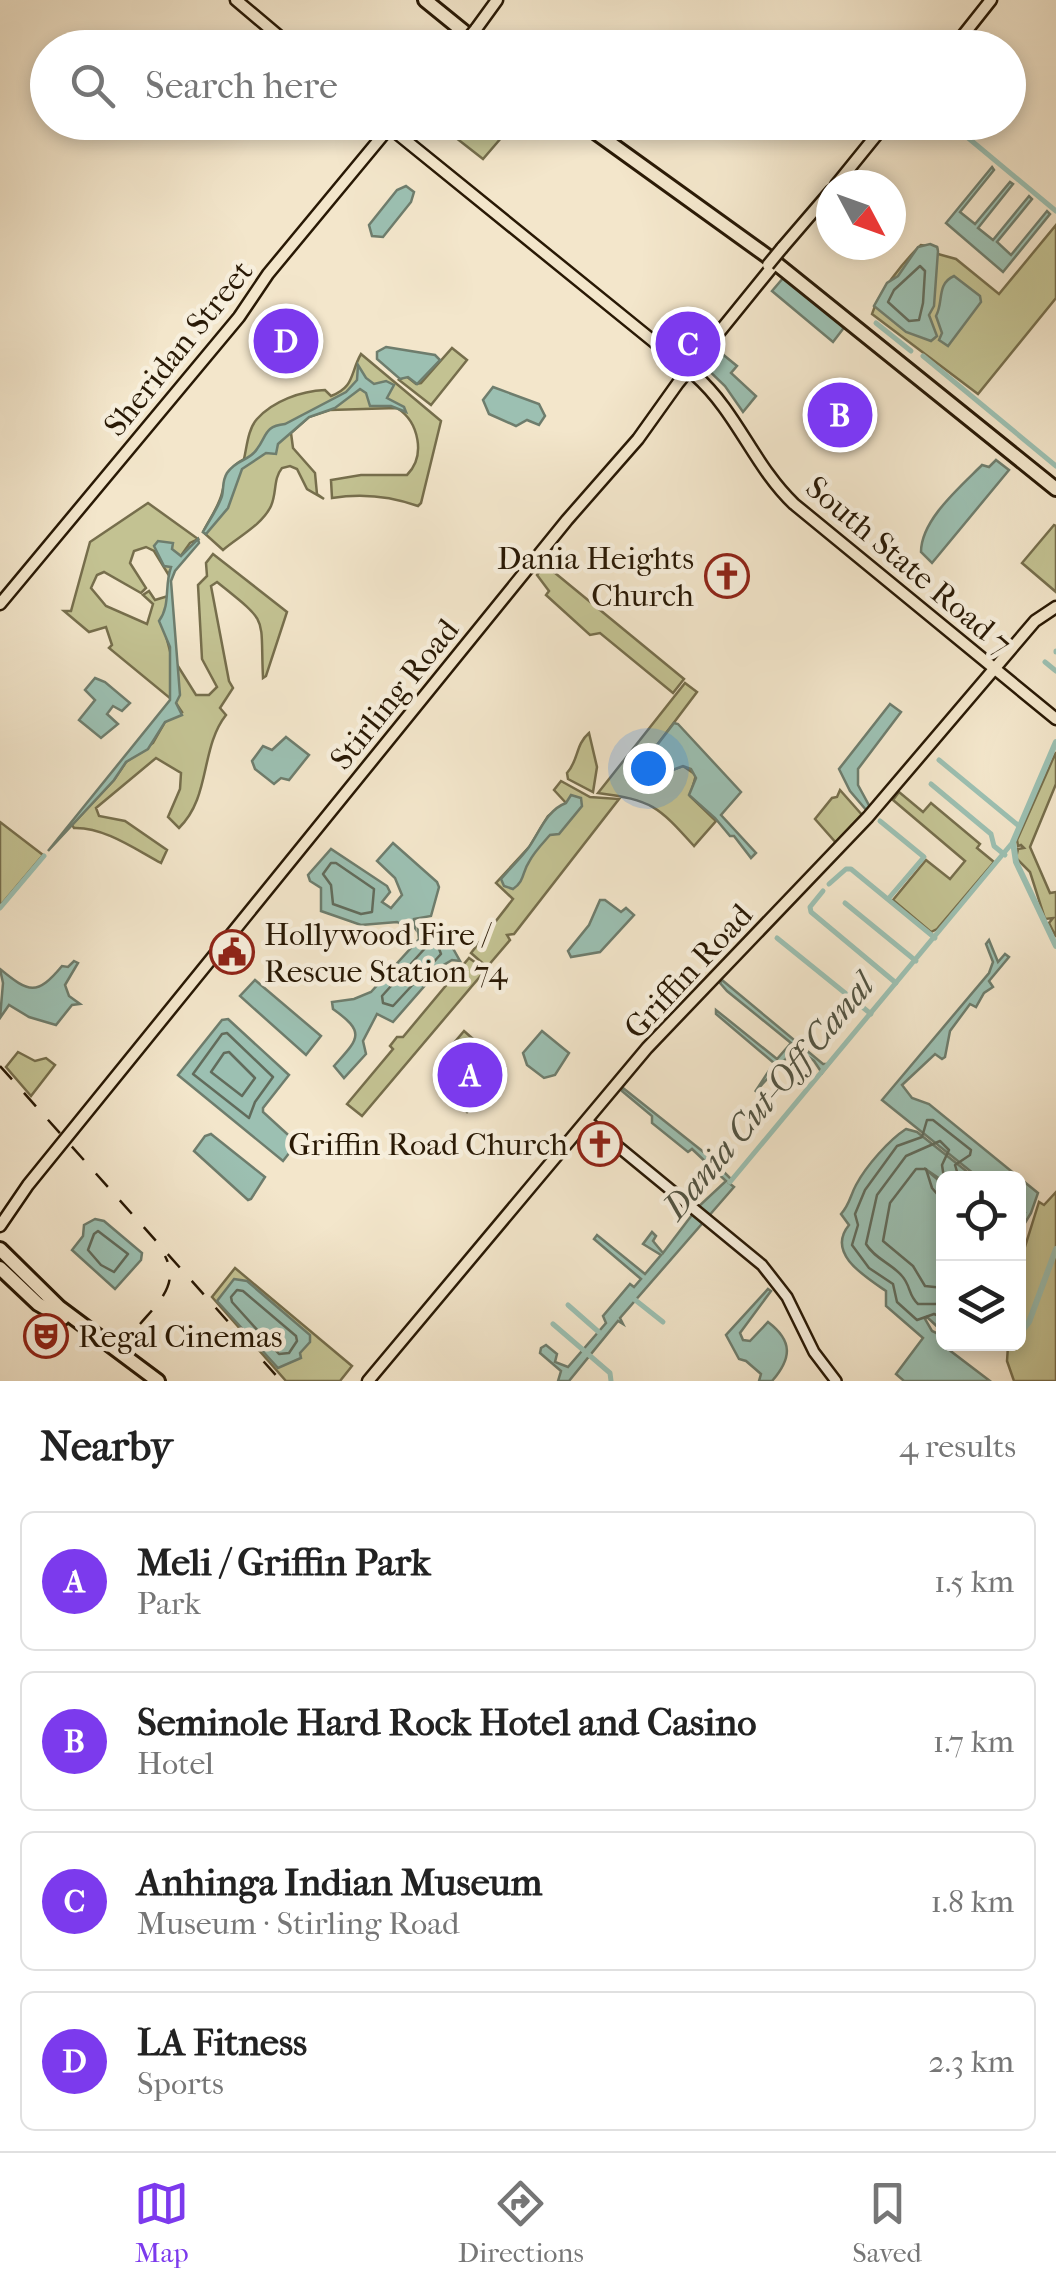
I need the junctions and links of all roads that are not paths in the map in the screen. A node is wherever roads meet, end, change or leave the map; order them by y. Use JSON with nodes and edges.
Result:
{"nodes":[{"id":1,"x":239,"y":0,"type":"edge"},
{"id":2,"x":428,"y":0,"type":"edge"},
{"id":3,"x":495,"y":0,"type":"edge"},
{"id":4,"x":989,"y":0,"type":"edge"},
{"id":5,"x":274,"y":30,"type":"edge"},
{"id":6,"x":465,"y":30,"type":"edge"},
{"id":7,"x":473,"y":30,"type":"edge"},
{"id":8,"x":965,"y":30,"type":"edge"},
{"id":9,"x":376,"y":140,"type":"edge"},
{"id":10,"x":376,"y":140,"type":"edge"},
{"id":11,"x":408,"y":140,"type":"edge"},
{"id":12,"x":609,"y":140,"type":"edge"},
{"id":13,"x":610,"y":140,"type":"edge"},
{"id":14,"x":875,"y":140,"type":"edge"},
{"id":15,"x":851,"y":170,"type":"edge"},
{"id":16,"x":816,"y":212,"type":"edge"},
{"id":17,"x":236,"y":319,"type":"junction"},
{"id":18,"x":688,"y":366,"type":"junction"},
{"id":19,"x":192,"y":368,"type":"junction"},
{"id":20,"x":186,"y":381,"type":"junction"},
{"id":21,"x":1056,"y":484,"type":"edge"},
{"id":22,"x":85,"y":498,"type":"junction"},
{"id":23,"x":49,"y":539,"type":"junction"},
{"id":24,"x":39,"y":557,"type":"junction"},
{"id":25,"x":0,"y":601,"type":"edge"},
{"id":26,"x":1056,"y":610,"type":"edge"},
{"id":27,"x":999,"y":669,"type":"junction"},
{"id":28,"x":1056,"y":716,"type":"edge"},
{"id":29,"x":162,"y":1017,"type":"junction"},
{"id":30,"x":589,"y":1122,"type":"junction"},
{"id":31,"x":0,"y":1216,"type":"edge"},
{"id":32,"x":0,"y":1226,"type":"edge"},
{"id":33,"x":497,"y":1231,"type":"junction"},
{"id":34,"x":0,"y":1240,"type":"edge"},
{"id":35,"x":0,"y":1254,"type":"edge"},
{"id":36,"x":0,"y":1268,"type":"edge"},
{"id":37,"x":21,"y":1282,"type":"junction"},
{"id":38,"x":34,"y":1290,"type":"junction"},
{"id":39,"x":63,"y":1318,"type":"junction"},
{"id":40,"x":80,"y":1322,"type":"junction"},
{"id":41,"x":418,"y":1325,"type":"junction"},
{"id":42,"x":93,"y":1334,"type":"junction"},
{"id":43,"x":120,"y":1352,"type":"junction"},
{"id":44,"x":152,"y":1379,"type":"edge"},
{"id":45,"x":371,"y":1381,"type":"edge"},
{"id":46,"x":834,"y":1381,"type":"edge"}],
"edges":[{"from":1,"to":5,"type":"main road"},
{"from":2,"to":6,"type":"highway"},
{"from":3,"to":7,"type":"main road","bridge":true},
{"from":4,"to":8,"type":"main road"},
{"from":9,"to":17,"type":"main road","name":"Sheridan Street"},
{"from":10,"to":17,"type":"main road","name":"Sheridan Street"},
{"from":11,"to":18,"type":"main road","name":"South State Road 7"},
{"from":12,"to":21,"type":"highway"},
{"from":13,"to":21,"type":"highway"},
{"from":14,"to":15,"type":"main road"},
{"from":16,"to":18,"type":"main road","name":"Stirling Road","bridge":true},
{"from":17,"to":19,"type":"main road","name":"Sheridan Street"},
{"from":17,"to":20,"type":"main road","name":"Sheridan Street"},
{"from":18,"to":27,"type":"main road","name":"South State Road 7"},
{"from":18,"to":29,"type":"main road","name":"Stirling Road"},
{"from":19,"to":20,"type":"main road"},
{"from":19,"to":22,"type":"main road","name":"Sheridan Street"},
{"from":20,"to":22,"type":"main road","name":"Sheridan Street"},
{"from":22,"to":23,"type":"main road","name":"Sheridan Street"},
{"from":22,"to":24,"type":"main road","name":"Sheridan Street"},
{"from":23,"to":24,"type":"main road"},
{"from":23,"to":25,"type":"main road","name":"Sheridan Street"},
{"from":24,"to":25,"type":"main road","name":"Sheridan Street"},
{"from":26,"to":27,"type":"main road","name":"Griffin Road"},
{"from":27,"to":28,"type":"main road","name":"South State Road 7"},
{"from":27,"to":30,"type":"main road","name":"Griffin Road"},
{"from":29,"to":31,"type":"main road","name":"Stirling Road"},
{"from":29,"to":32,"type":"main road","name":"Stirling Road"},
{"from":30,"to":33,"type":"main road","name":"Griffin Road"},
{"from":30,"to":46,"type":"main road"},
{"from":33,"to":41,"type":"main road","name":"Griffin Road"},
{"from":33,"to":41,"type":"main road","name":"Griffin Road"},
{"from":34,"to":43,"type":"highway"},
{"from":35,"to":37,"type":"highway"},
{"from":35,"to":38,"type":"highway"},
{"from":35,"to":40,"type":"highway"},
{"from":35,"to":42,"type":"highway"},
{"from":36,"to":39,"type":"highway"},
{"from":37,"to":38,"type":"highway"},
{"from":37,"to":39,"type":"highway"},
{"from":38,"to":44,"type":"highway"},
{"from":39,"to":44,"type":"highway"},
{"from":40,"to":42,"type":"highway"},
{"from":40,"to":43,"type":"highway"},
{"from":41,"to":45,"type":"main road","name":"Griffin Road"},
{"from":41,"to":45,"type":"main road","name":"Griffin Road"},
{"from":42,"to":44,"type":"highway"},
{"from":43,"to":44,"type":"highway"}]}
